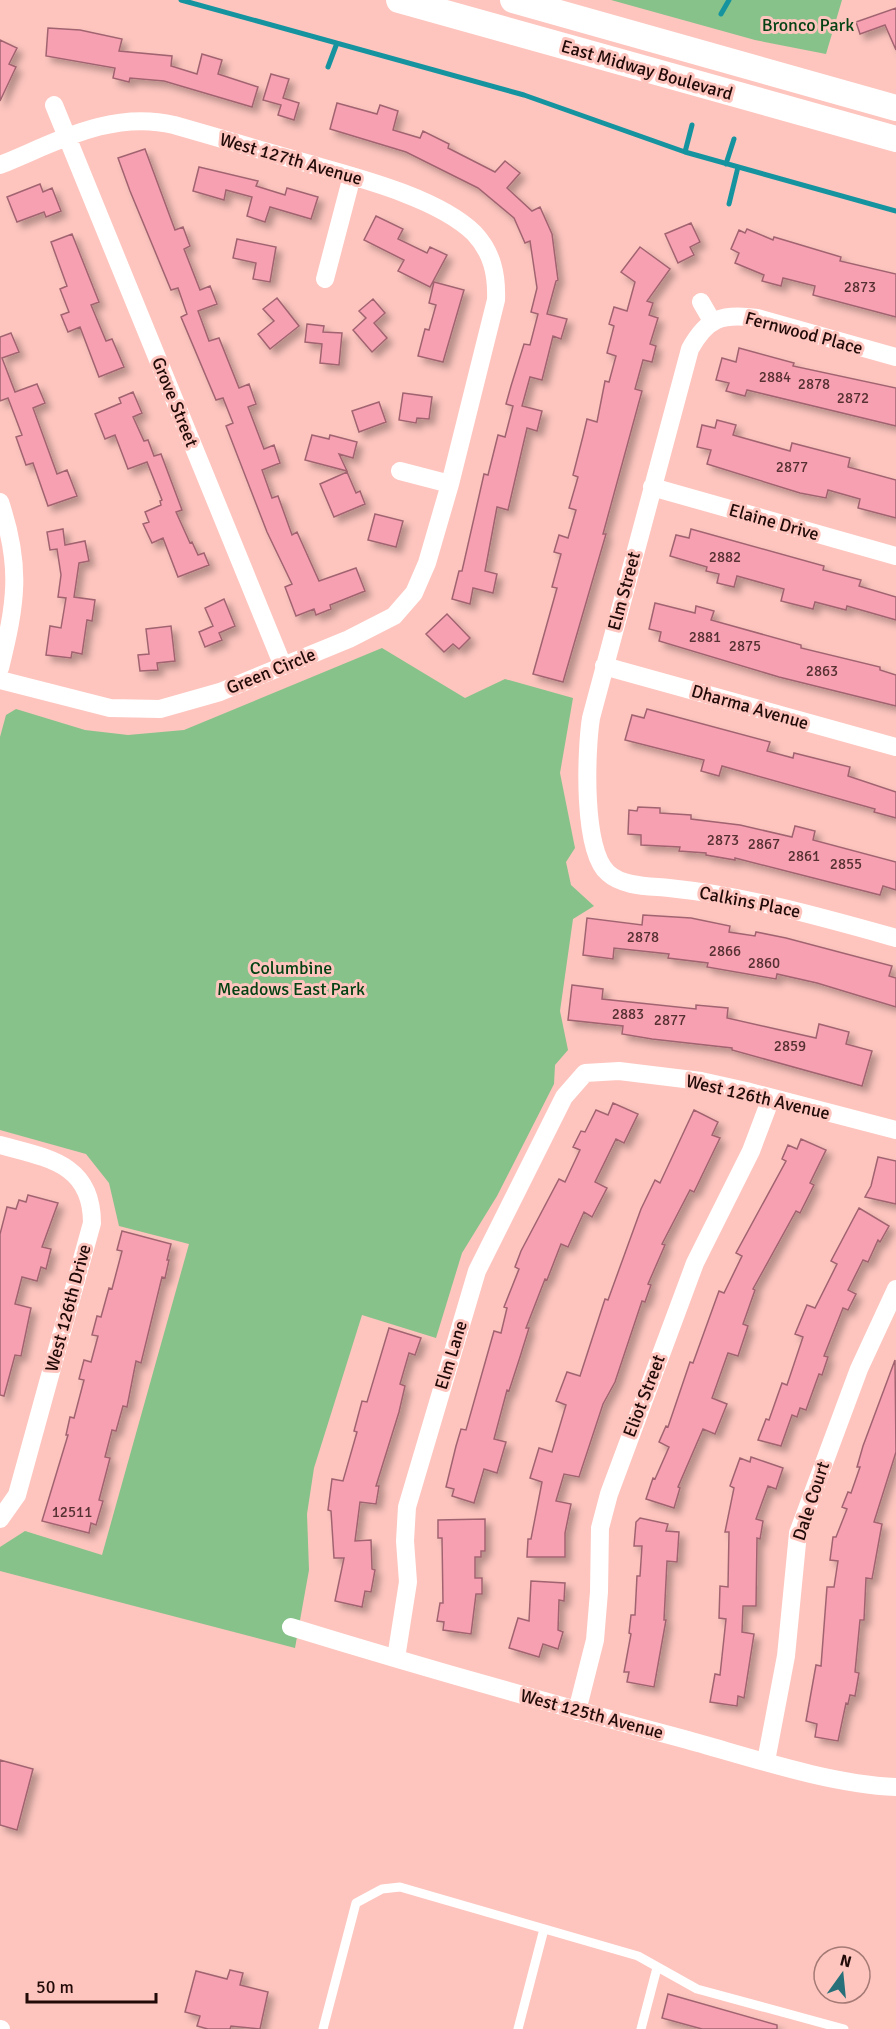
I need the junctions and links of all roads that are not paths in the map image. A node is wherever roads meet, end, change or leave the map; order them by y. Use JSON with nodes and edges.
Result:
{"nodes":[{"id":1,"x":399,"y":0,"type":"edge"},
{"id":2,"x":513,"y":0,"type":"edge"},
{"id":3,"x":54,"y":105,"type":"dead end"},
{"id":4,"x":896,"y":108,"type":"edge"},
{"id":5,"x":67,"y":137,"type":"junction"},
{"id":6,"x":896,"y":139,"type":"edge"},
{"id":7,"x":0,"y":165,"type":"edge"},
{"id":8,"x":352,"y":176,"type":"junction"},
{"id":9,"x":492,"y":260,"type":"joint"},
{"id":10,"x":325,"y":279,"type":"dead end"},
{"id":11,"x":701,"y":302,"type":"dead end"},
{"id":12,"x":712,"y":321,"type":"junction"},
{"id":13,"x":896,"y":357,"type":"edge"},
{"id":14,"x":400,"y":471,"type":"dead end"},
{"id":15,"x":450,"y":484,"type":"junction"},
{"id":16,"x":652,"y":487,"type":"junction"},
{"id":17,"x":0,"y":502,"type":"edge"},
{"id":18,"x":896,"y":556,"type":"edge"},
{"id":19,"x":283,"y":666,"type":"junction"},
{"id":20,"x":604,"y":666,"type":"junction"},
{"id":21,"x":0,"y":668,"type":"edge"},
{"id":22,"x":0,"y":680,"type":"edge"},
{"id":23,"x":896,"y":747,"type":"edge"},
{"id":24,"x":599,"y":875,"type":"joint"},
{"id":25,"x":896,"y":938,"type":"edge"},
{"id":26,"x":583,"y":1075,"type":"joint"},
{"id":27,"x":771,"y":1098,"type":"junction"},
{"id":28,"x":896,"y":1130,"type":"edge"},
{"id":29,"x":0,"y":1145,"type":"edge"},
{"id":30,"x":896,"y":1289,"type":"edge"},
{"id":31,"x":0,"y":1519,"type":"edge"},
{"id":32,"x":291,"y":1627,"type":"dead end"},
{"id":33,"x":396,"y":1658,"type":"junction"},
{"id":34,"x":577,"y":1711,"type":"junction"},
{"id":35,"x":766,"y":1761,"type":"junction"},
{"id":36,"x":896,"y":1787,"type":"edge"},
{"id":37,"x":544,"y":1929,"type":"junction"},
{"id":38,"x":657,"y":1968,"type":"junction"},
{"id":39,"x":323,"y":2029,"type":"edge"},
{"id":40,"x":518,"y":2029,"type":"edge"},
{"id":41,"x":641,"y":2029,"type":"edge"},
{"id":42,"x":843,"y":2029,"type":"edge"}],
"edges":[{"from":1,"to":6,"type":"main road","name":"East Midway Boulevard"},
{"from":2,"to":4,"type":"main road","name":"East Midway Boulevard"},
{"from":3,"to":5,"type":"street"},
{"from":5,"to":7,"type":"street","name":"West 127th Avenue"},
{"from":5,"to":8,"type":"street","name":"West 127th Avenue"},
{"from":5,"to":19,"type":"street","name":"Grove Street"},
{"from":8,"to":9,"type":"street","name":"West 127th Avenue"},
{"from":8,"to":10,"type":"street"},
{"from":9,"to":15,"type":"street","name":"Green Circle"},
{"from":11,"to":12,"type":"street"},
{"from":12,"to":13,"type":"street","name":"Fernwood Place"},
{"from":12,"to":16,"type":"street","name":"Elm Street"},
{"from":14,"to":15,"type":"street"},
{"from":15,"to":19,"type":"street","name":"Green Circle"},
{"from":16,"to":18,"type":"street","name":"Elaine Drive"},
{"from":16,"to":20,"type":"street","name":"Elm Street"},
{"from":17,"to":21,"type":"street"},
{"from":19,"to":22,"type":"street","name":"Green Circle"},
{"from":20,"to":23,"type":"street","name":"Dharma Avenue"},
{"from":20,"to":24,"type":"street","name":"Elm Street"},
{"from":24,"to":25,"type":"street","name":"Calkins Place"},
{"from":26,"to":27,"type":"street","name":"West 126th Avenue"},
{"from":26,"to":33,"type":"street","name":"Elm Lane"},
{"from":27,"to":28,"type":"street","name":"West 126th Avenue"},
{"from":27,"to":34,"type":"street","name":"Eliot Street"},
{"from":29,"to":31,"type":"street","name":"West 126th Drive"},
{"from":30,"to":35,"type":"street","name":"Dale Court"},
{"from":32,"to":33,"type":"street","name":"West 125th Avenue"},
{"from":33,"to":34,"type":"street","name":"West 125th Avenue"},
{"from":34,"to":35,"type":"street","name":"West 125th Avenue"},
{"from":35,"to":36,"type":"street","name":"West 125th Avenue"},
{"from":37,"to":38,"type":"lane"},
{"from":37,"to":39,"type":"lane"},
{"from":37,"to":40,"type":"lane"},
{"from":38,"to":41,"type":"lane"},
{"from":38,"to":42,"type":"lane"}]}
